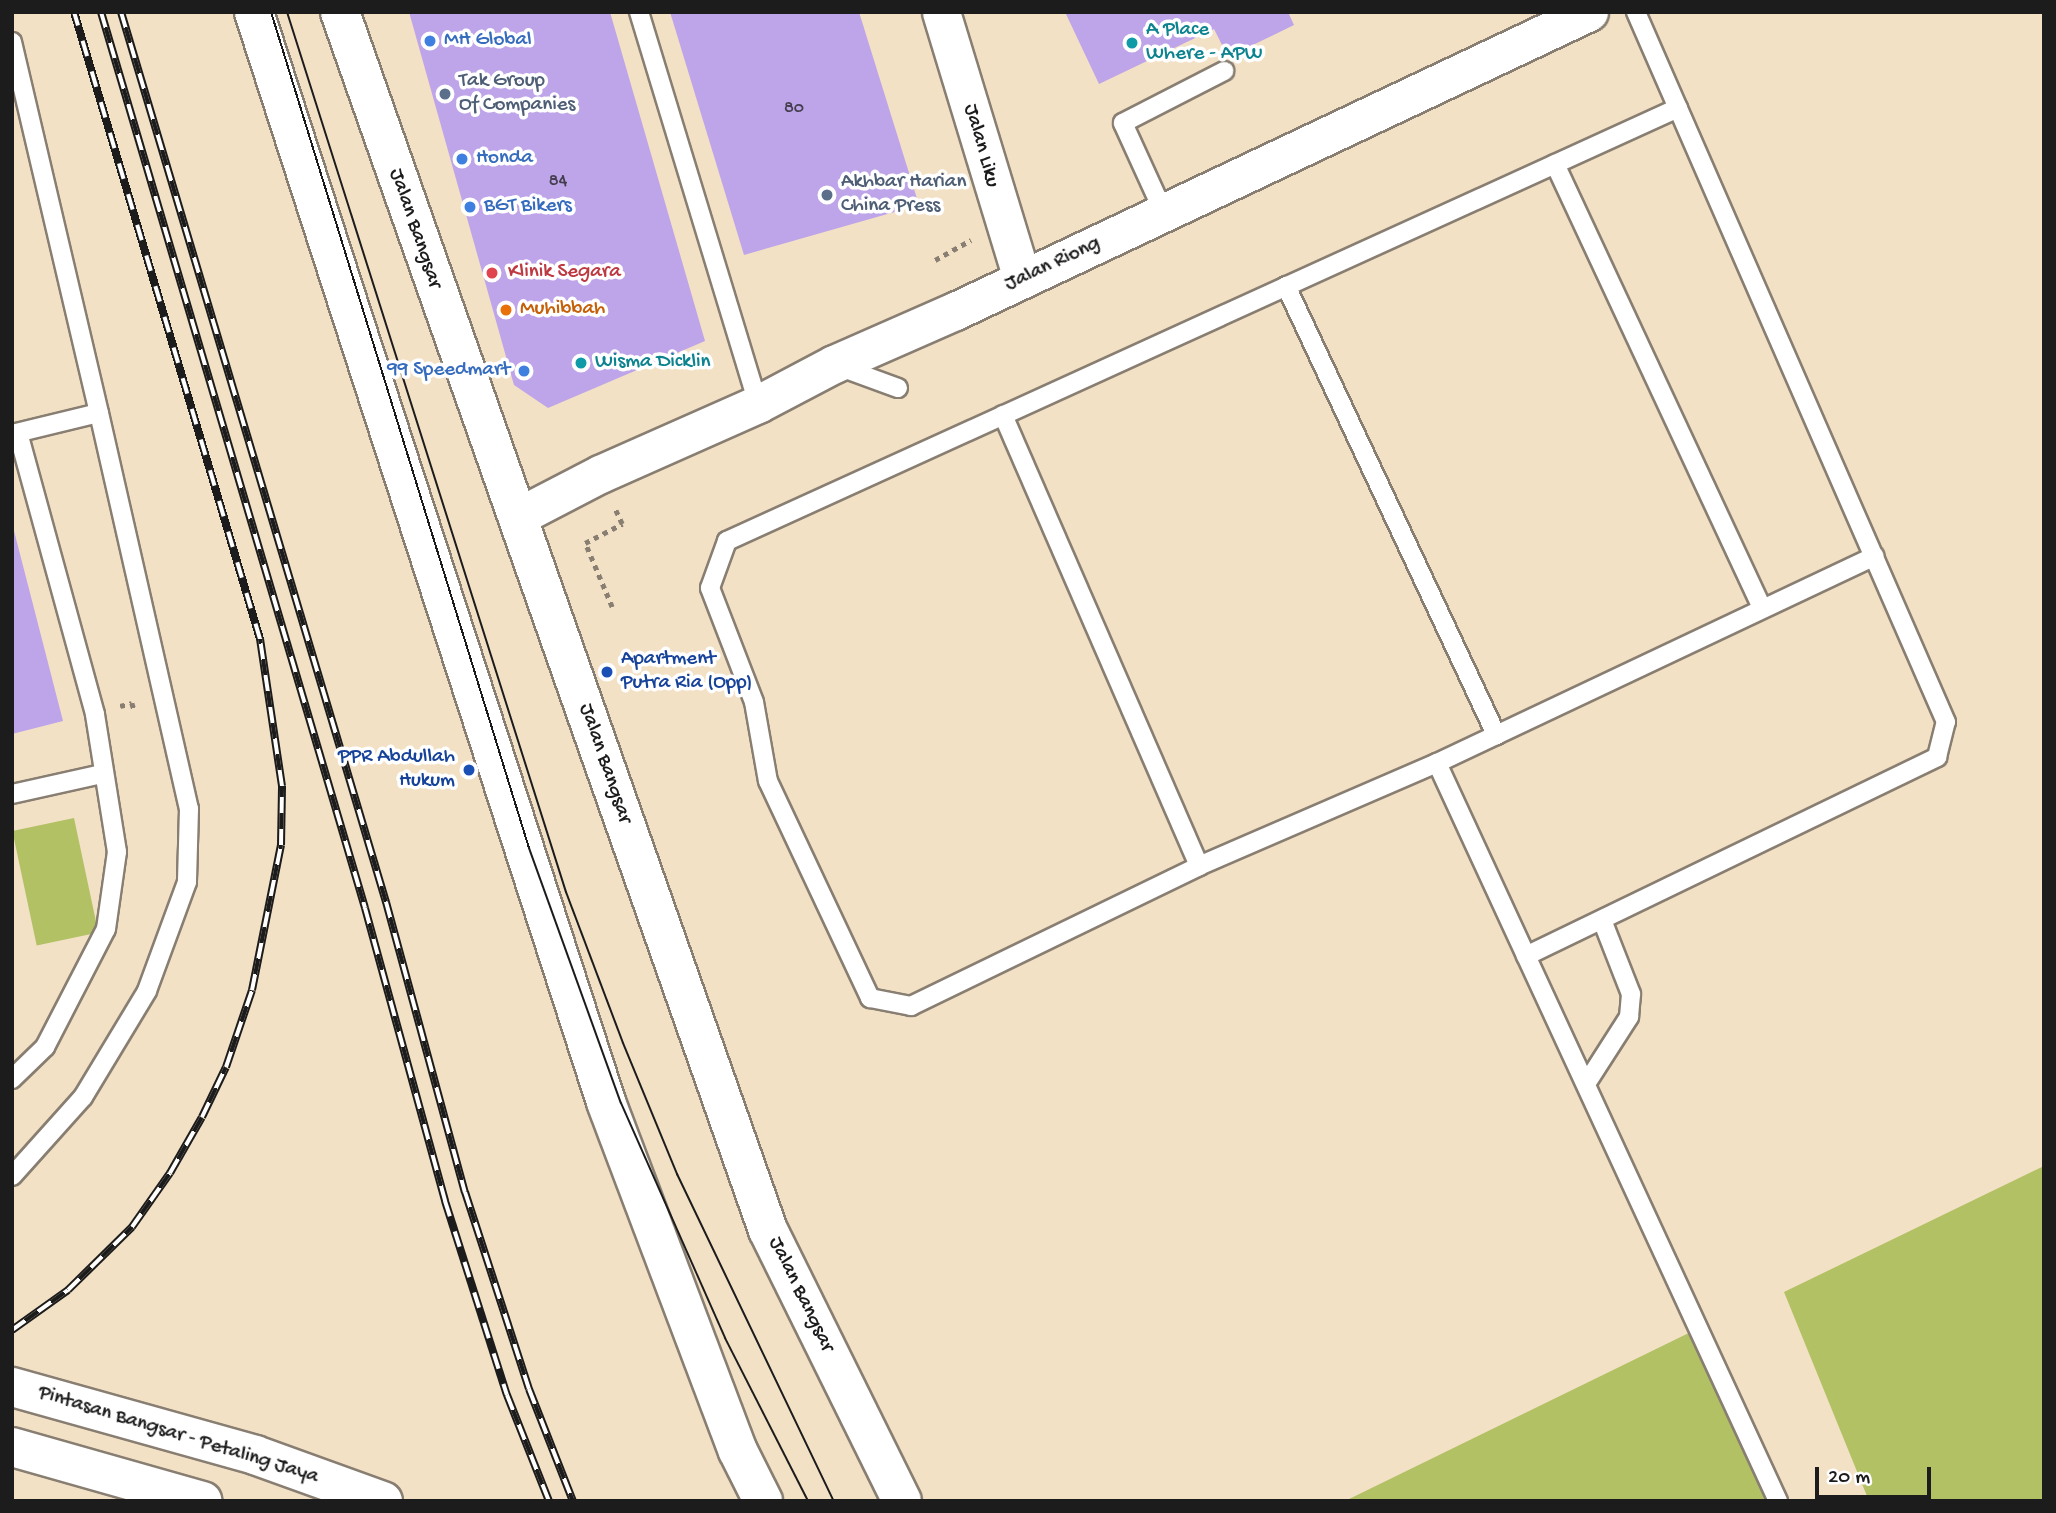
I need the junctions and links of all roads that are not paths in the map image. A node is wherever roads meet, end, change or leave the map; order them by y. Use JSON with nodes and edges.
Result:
{"nodes":[{"id":1,"x":254,"y":12,"type":"edge"},
{"id":2,"x":340,"y":12,"type":"edge"},
{"id":3,"x":639,"y":12,"type":"edge"},
{"id":4,"x":941,"y":12,"type":"edge"},
{"id":5,"x":1589,"y":12,"type":"edge"},
{"id":6,"x":1636,"y":12,"type":"edge"},
{"id":7,"x":12,"y":42,"type":"edge"},
{"id":8,"x":1224,"y":71,"type":"dead end"},
{"id":9,"x":1678,"y":108,"type":"junction"},
{"id":10,"x":1555,"y":163,"type":"junction"},
{"id":11,"x":1164,"y":213,"type":"junction"},
{"id":12,"x":1022,"y":279,"type":"junction"},
{"id":13,"x":1286,"y":286,"type":"junction"},
{"id":14,"x":834,"y":364,"type":"junction"},
{"id":15,"x":898,"y":388,"type":"dead end"},
{"id":16,"x":758,"y":404,"type":"junction"},
{"id":17,"x":99,"y":413,"type":"junction"},
{"id":18,"x":1003,"y":415,"type":"junction"},
{"id":19,"x":15,"y":433,"type":"edge"},
{"id":20,"x":517,"y":517,"type":"junction"},
{"id":21,"x":1874,"y":556,"type":"junction"},
{"id":22,"x":1762,"y":608,"type":"junction"},
{"id":23,"x":1496,"y":734,"type":"junction"},
{"id":24,"x":1437,"y":762,"type":"junction"},
{"id":25,"x":102,"y":774,"type":"junction"},
{"id":26,"x":12,"y":794,"type":"edge"},
{"id":27,"x":1199,"y":866,"type":"junction"},
{"id":28,"x":1602,"y":920,"type":"junction"},
{"id":29,"x":1527,"y":956,"type":"junction"},
{"id":30,"x":12,"y":1079,"type":"edge"},
{"id":31,"x":1586,"y":1084,"type":"junction"},
{"id":32,"x":12,"y":1175,"type":"edge"},
{"id":33,"x":12,"y":1387,"type":"edge"},
{"id":34,"x":12,"y":1447,"type":"edge"},
{"id":35,"x":203,"y":1501,"type":"edge"},
{"id":36,"x":383,"y":1501,"type":"edge"},
{"id":37,"x":763,"y":1501,"type":"edge"},
{"id":38,"x":902,"y":1501,"type":"edge"},
{"id":39,"x":1778,"y":1501,"type":"edge"}],
"edges":[{"from":1,"to":37,"type":"main road"},
{"from":2,"to":20,"type":"main road","name":"Jalan Bangsar"},
{"from":3,"to":16,"type":"lane"},
{"from":4,"to":12,"type":"street","name":"Jalan Liku"},
{"from":5,"to":11,"type":"street","name":"Jalan Riong"},
{"from":6,"to":9,"type":"lane"},
{"from":7,"to":17,"type":"lane"},
{"from":8,"to":11,"type":"lane"},
{"from":9,"to":10,"type":"lane"},
{"from":9,"to":21,"type":"lane"},
{"from":10,"to":13,"type":"lane"},
{"from":10,"to":22,"type":"lane"},
{"from":11,"to":12,"type":"street","name":"Jalan Riong"},
{"from":12,"to":14,"type":"street","name":"Jalan Riong"},
{"from":13,"to":18,"type":"lane"},
{"from":13,"to":23,"type":"lane"},
{"from":14,"to":15,"type":"lane"},
{"from":14,"to":16,"type":"street","name":"Jalan Riong"},
{"from":16,"to":20,"type":"street","name":"Jalan Riong"},
{"from":17,"to":19,"type":"lane"},
{"from":17,"to":32,"type":"lane"},
{"from":18,"to":27,"type":"lane"},
{"from":18,"to":27,"type":"lane"},
{"from":19,"to":25,"type":"lane"},
{"from":20,"to":38,"type":"main road","name":"Jalan Bangsar"},
{"from":21,"to":22,"type":"lane"},
{"from":21,"to":28,"type":"lane"},
{"from":22,"to":23,"type":"lane"},
{"from":23,"to":24,"type":"lane"},
{"from":24,"to":27,"type":"lane"},
{"from":24,"to":29,"type":"lane"},
{"from":25,"to":26,"type":"lane"},
{"from":25,"to":30,"type":"lane"},
{"from":28,"to":29,"type":"lane"},
{"from":28,"to":31,"type":"lane"},
{"from":29,"to":31,"type":"lane"},
{"from":31,"to":39,"type":"lane"},
{"from":33,"to":36,"type":"main road","name":"Pintasan Bangsar - Petaling Jaya"},
{"from":34,"to":35,"type":"main road"}]}
